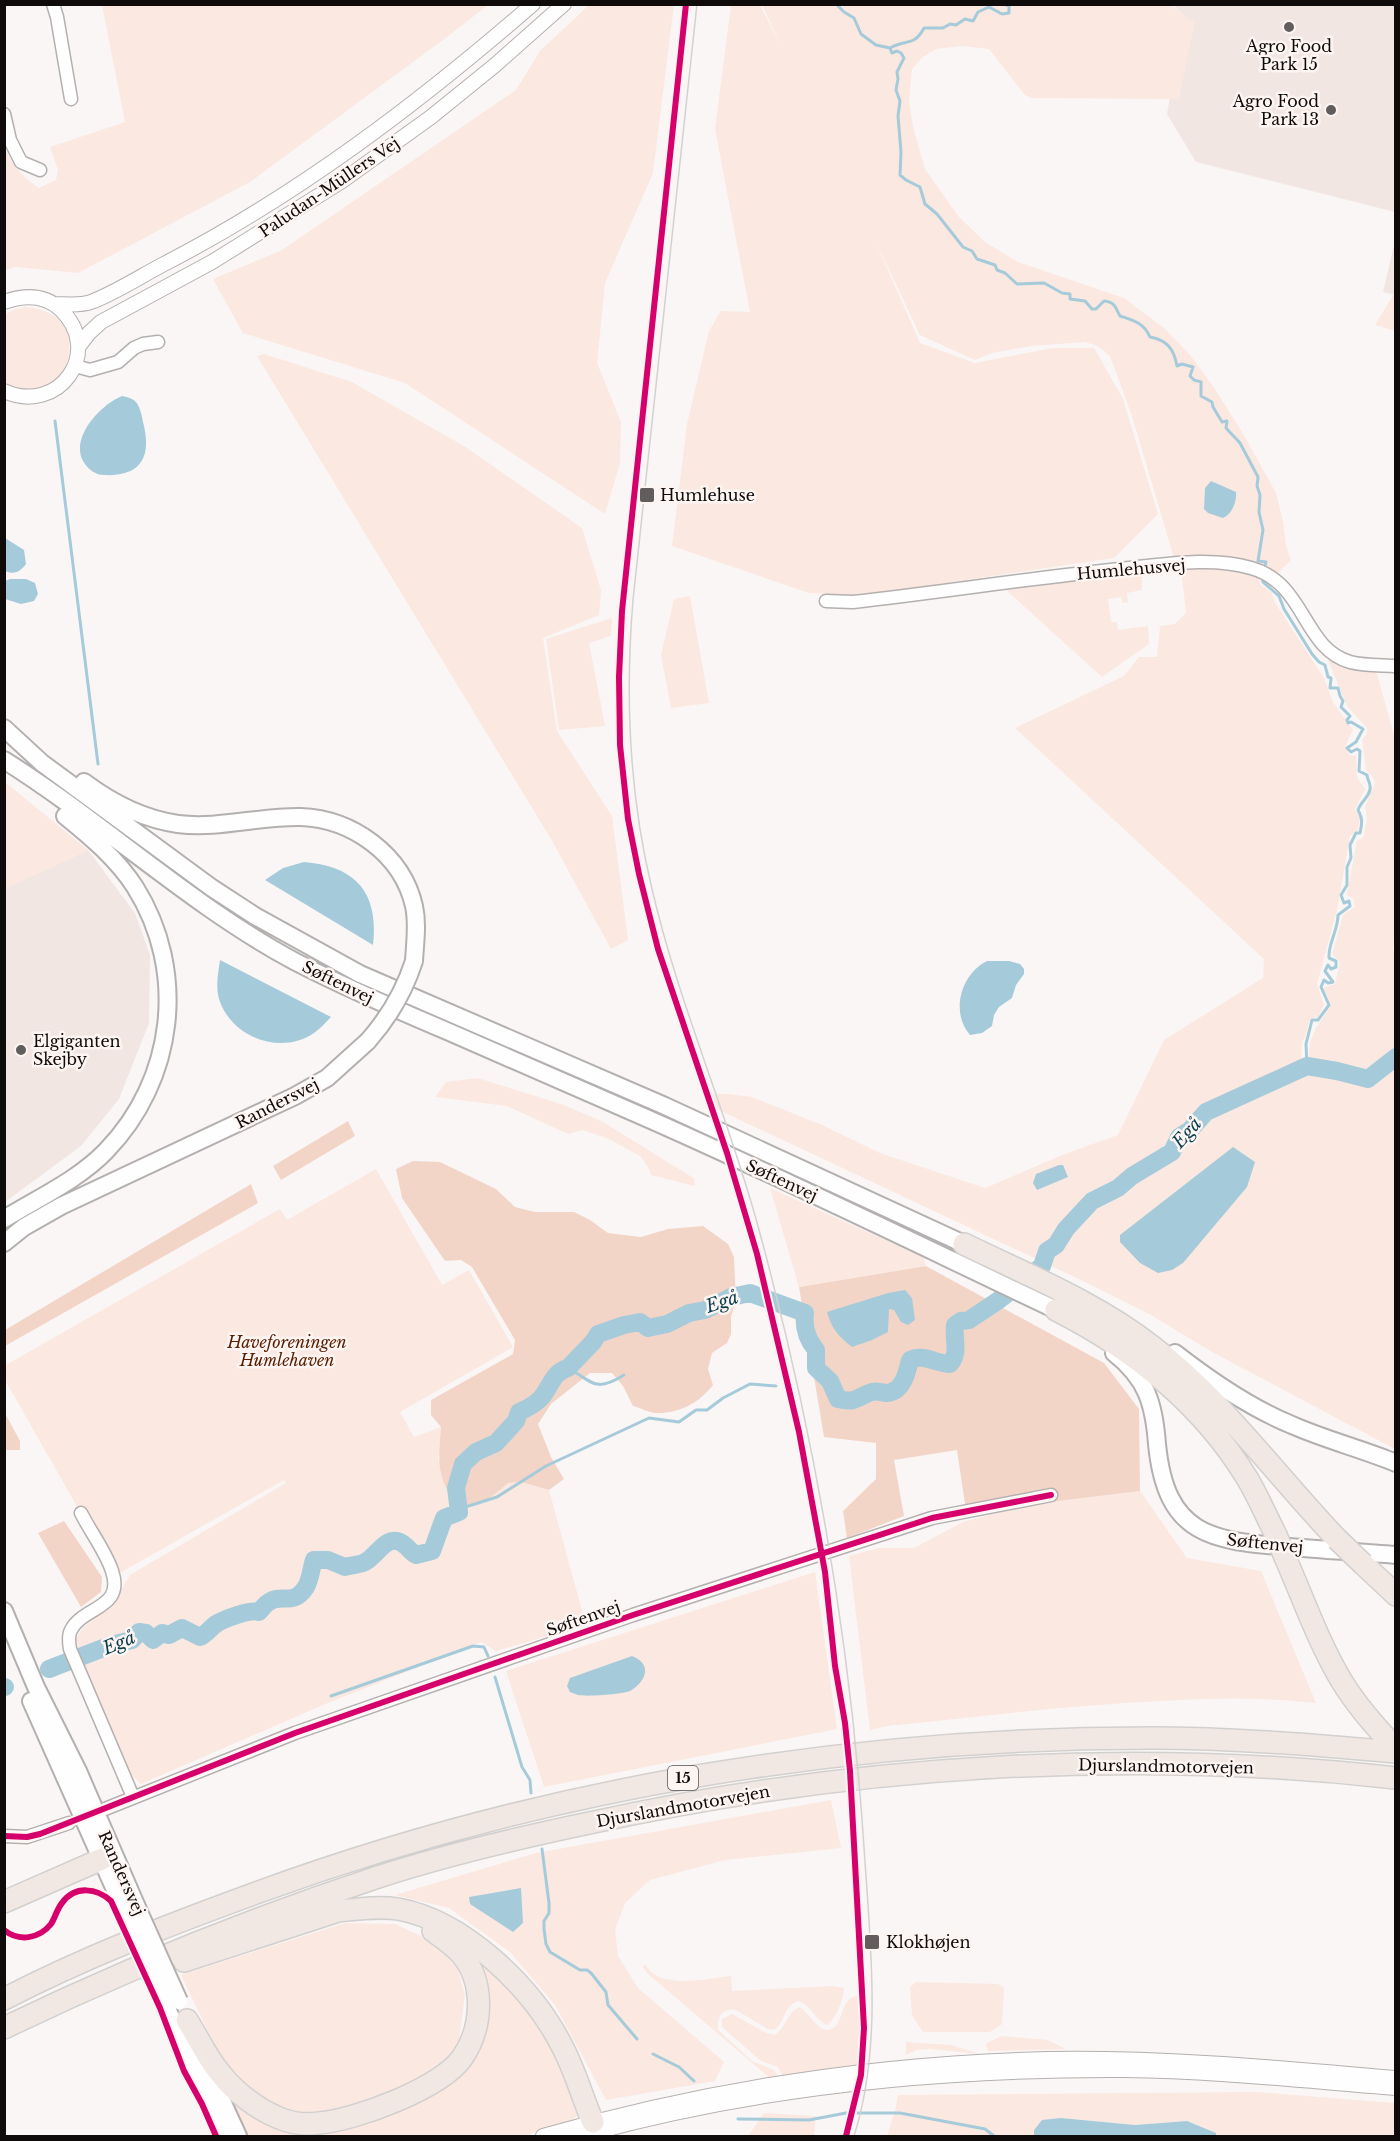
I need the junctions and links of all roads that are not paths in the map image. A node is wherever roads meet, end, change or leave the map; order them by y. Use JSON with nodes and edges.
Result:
{"nodes":[{"id":1,"x":53,"y":4,"type":"edge"},
{"id":2,"x":533,"y":4,"type":"edge"},
{"id":3,"x":561,"y":6,"type":"edge"},
{"id":4,"x":71,"y":99,"type":"dead end"},
{"id":5,"x":4,"y":114,"type":"edge"},
{"id":6,"x":40,"y":170,"type":"dead end"},
{"id":7,"x":4,"y":302,"type":"edge"},
{"id":8,"x":55,"y":304,"type":"junction"},
{"id":9,"x":158,"y":342,"type":"dead end"},
{"id":10,"x":79,"y":346,"type":"junction"},
{"id":11,"x":75,"y":366,"type":"junction"},
{"id":12,"x":4,"y":391,"type":"edge"},
{"id":13,"x":826,"y":602,"type":"dead end"},
{"id":14,"x":1395,"y":666,"type":"edge"},
{"id":15,"x":4,"y":727,"type":"edge"},
{"id":16,"x":4,"y":760,"type":"edge"},
{"id":17,"x":4,"y":766,"type":"edge"},
{"id":18,"x":4,"y":1220,"type":"edge"},
{"id":19,"x":4,"y":1243,"type":"edge"},
{"id":20,"x":964,"y":1244,"type":"joint"},
{"id":21,"x":985,"y":1261,"type":"junction"},
{"id":22,"x":1064,"y":1301,"type":"junction"},
{"id":23,"x":1395,"y":1463,"type":"edge"},
{"id":24,"x":1051,"y":1495,"type":"dead end"},
{"id":25,"x":81,"y":1513,"type":"dead end"},
{"id":26,"x":1395,"y":1555,"type":"edge"},
{"id":27,"x":1395,"y":1595,"type":"edge"},
{"id":28,"x":4,"y":1611,"type":"edge"},
{"id":29,"x":4,"y":1640,"type":"edge"},
{"id":30,"x":1395,"y":1751,"type":"edge"},
{"id":31,"x":1395,"y":1778,"type":"edge"},
{"id":32,"x":133,"y":1797,"type":"junction"},
{"id":33,"x":105,"y":1809,"type":"dead end"},
{"id":34,"x":69,"y":1823,"type":"dead end"},
{"id":35,"x":4,"y":1836,"type":"edge"},
{"id":36,"x":108,"y":1857,"type":"junction"},
{"id":37,"x":4,"y":1902,"type":"edge"},
{"id":38,"x":313,"y":1919,"type":"junction"},
{"id":39,"x":4,"y":1999,"type":"edge"},
{"id":40,"x":177,"y":2009,"type":"junction"},
{"id":41,"x":4,"y":2030,"type":"edge"},
{"id":42,"x":1395,"y":2078,"type":"edge"},
{"id":43,"x":1395,"y":2088,"type":"edge"},
{"id":44,"x":590,"y":2130,"type":"edge"},
{"id":45,"x":223,"y":2136,"type":"edge"},
{"id":46,"x":238,"y":2136,"type":"edge"},
{"id":47,"x":543,"y":2136,"type":"edge"}],
"edges":[{"from":1,"to":4,"type":"street"},
{"from":2,"to":8,"type":"street","name":"Paludan-Müllers Vej"},
{"from":3,"to":10,"type":"street","name":"Paludan-Müllers Vej"},
{"from":5,"to":6,"type":"street"},
{"from":7,"to":8,"type":"street","name":"Paludan-Müllers Vej"},
{"from":8,"to":10,"type":"street"},
{"from":9,"to":11,"type":"street"},
{"from":10,"to":11,"type":"street"},
{"from":11,"to":12,"type":"street"},
{"from":13,"to":14,"type":"street","name":"Humlehusvej"},
{"from":15,"to":19,"type":"main road","name":"Randersvej","bridge":true},
{"from":15,"to":20,"type":"main road","name":"Søftenvej"},
{"from":16,"to":21,"type":"main road","name":"Søftenvej"},
{"from":17,"to":18,"type":"main road"},
{"from":20,"to":21,"type":"highway"},
{"from":21,"to":22,"type":"highway"},
{"from":22,"to":23,"type":"main road"},
{"from":22,"to":26,"type":"main road","name":"Søftenvej"},
{"from":22,"to":27,"type":"highway","bridge":true},
{"from":22,"to":30,"type":"highway","bridge":true},
{"from":24,"to":32,"type":"street","name":"Søftenvej"},
{"from":25,"to":32,"type":"street"},
{"from":28,"to":36,"type":"main road","name":"Randersvej"},
{"from":29,"to":36,"type":"main road","name":"Randersvej"},
{"from":30,"to":39,"type":"highway","name":"Djurslandmotorvejen","number":"15"},
{"from":31,"to":41,"type":"highway","name":"Djurslandmotorvejen","number":"15"},
{"from":32,"to":33,"type":"street","name":"Søftenvej"},
{"from":34,"to":35,"type":"street"},
{"from":36,"to":37,"type":"highway"},
{"from":36,"to":40,"type":"main road","name":"Randersvej","bridge":true},
{"from":38,"to":40,"type":"highway"},
{"from":38,"to":41,"type":"highway"},
{"from":38,"to":44,"type":"highway"},
{"from":40,"to":45,"type":"main road","name":"Randersvej"},
{"from":40,"to":46,"type":"main road","name":"Randersvej"},
{"from":42,"to":44,"type":"street"},
{"from":43,"to":44,"type":"street"},
{"from":44,"to":47,"type":"street"}]}
